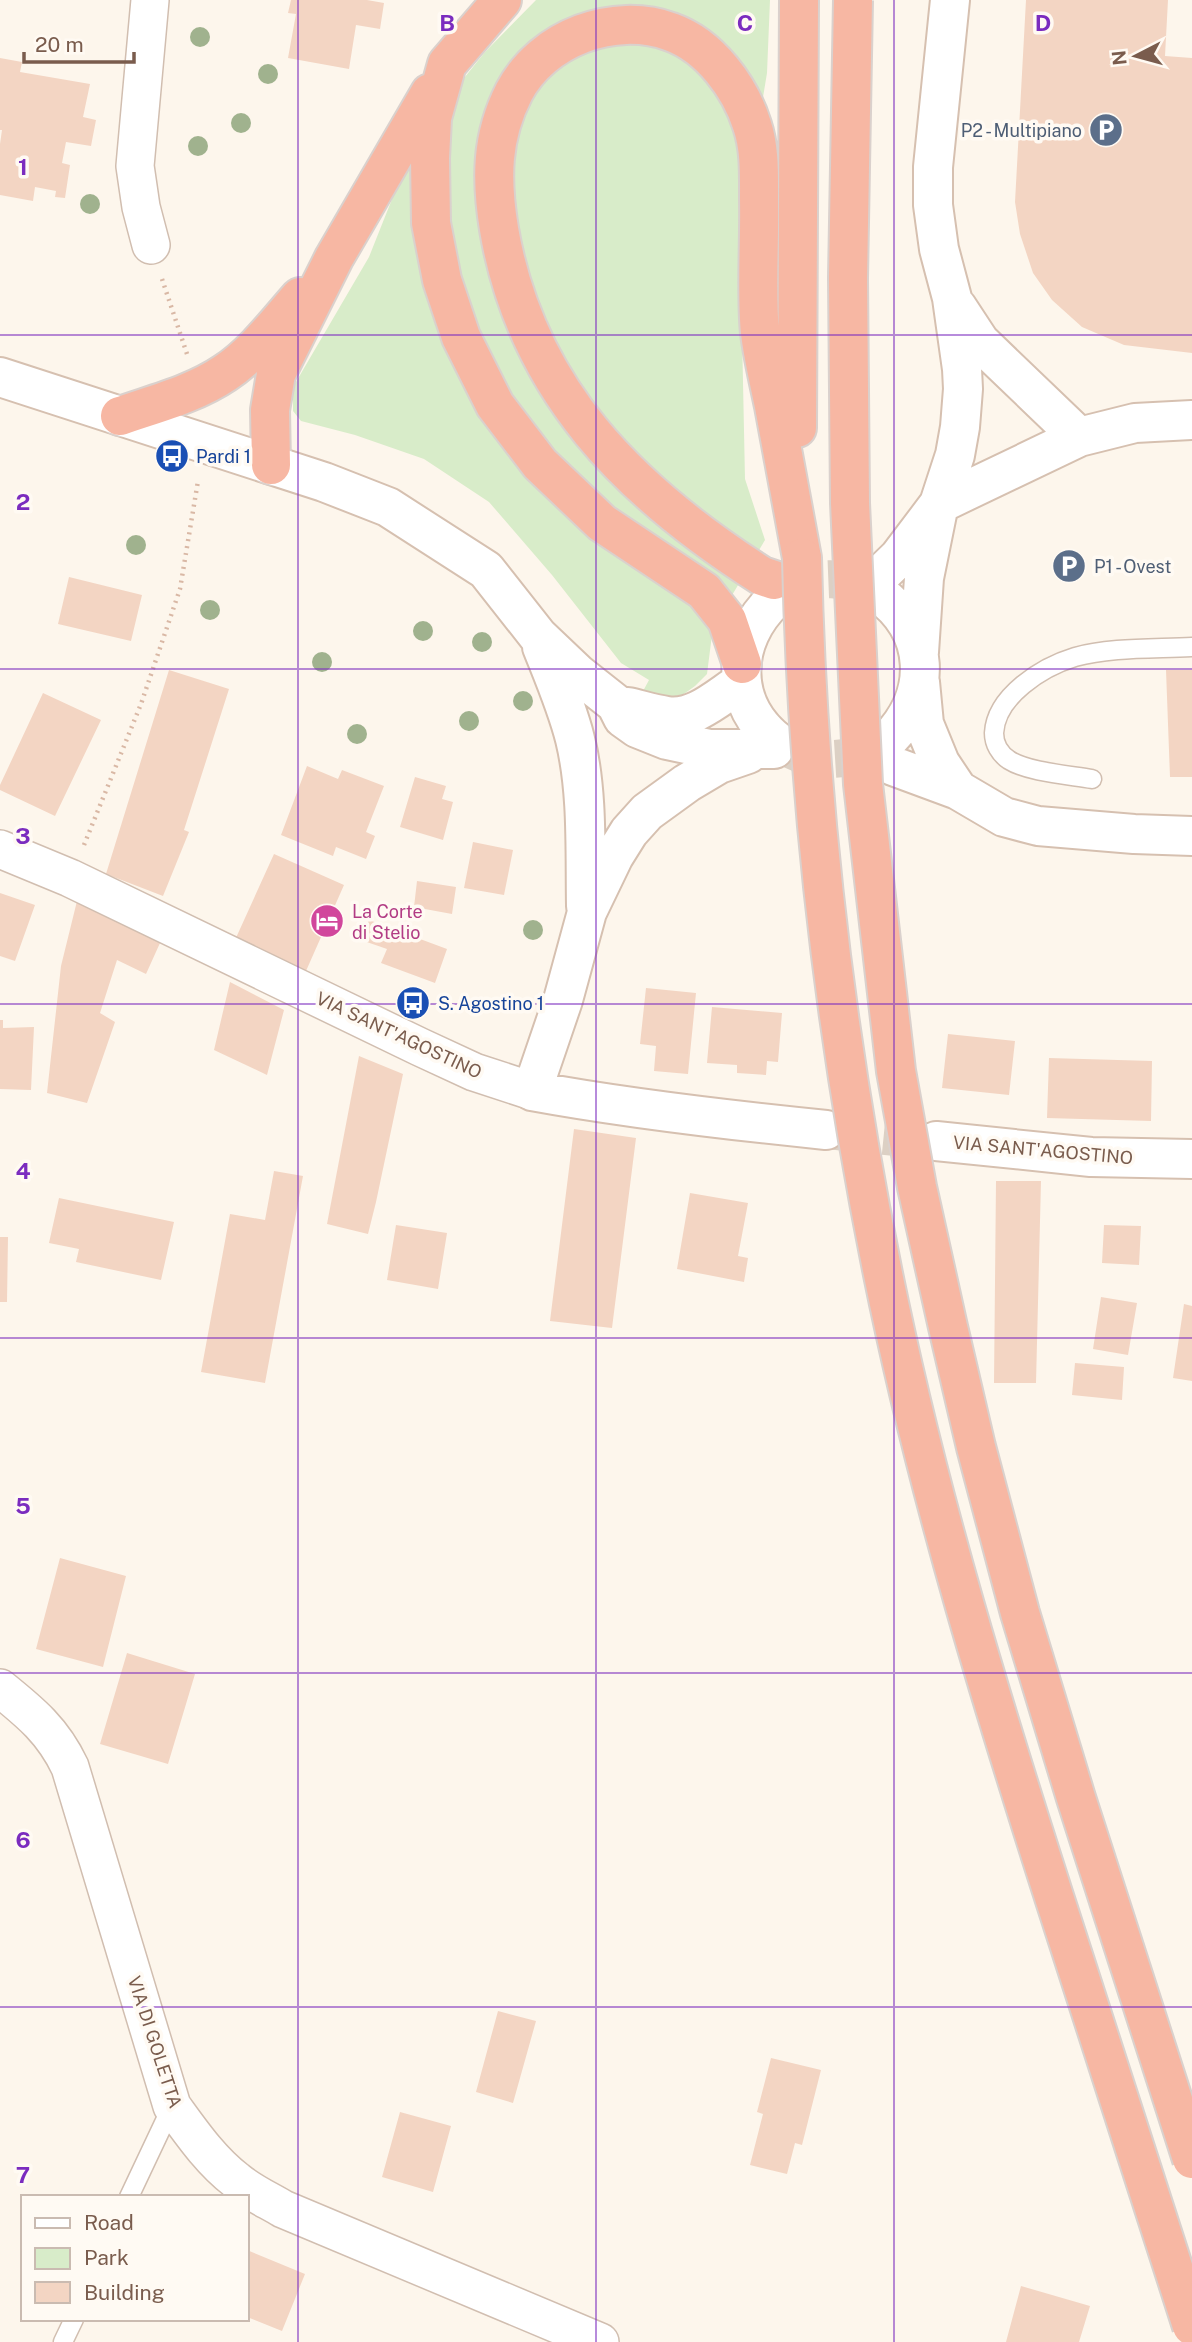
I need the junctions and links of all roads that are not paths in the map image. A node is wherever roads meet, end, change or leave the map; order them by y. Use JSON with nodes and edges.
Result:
{"nodes":[{"id":1,"x":150,"y":0,"type":"edge"},
{"id":2,"x":502,"y":0,"type":"edge"},
{"id":3,"x":799,"y":0,"type":"edge"},
{"id":4,"x":853,"y":0,"type":"edge"},
{"id":5,"x":950,"y":0,"type":"edge"},
{"id":6,"x":447,"y":64,"type":"junction"},
{"id":7,"x":151,"y":245,"type":"road end"},
{"id":8,"x":334,"y":258,"type":"junction"},
{"id":9,"x":952,"y":298,"type":"junction"},
{"id":10,"x":0,"y":377,"type":"edge"},
{"id":11,"x":120,"y":416,"type":"junction"},
{"id":12,"x":1192,"y":420,"type":"edge"},
{"id":13,"x":1079,"y":437,"type":"junction"},
{"id":14,"x":271,"y":465,"type":"junction"},
{"id":15,"x":939,"y":505,"type":"junction"},
{"id":16,"x":784,"y":579,"type":"junction"},
{"id":17,"x":538,"y":636,"type":"junction"},
{"id":18,"x":1192,"y":647,"type":"edge"},
{"id":19,"x":920,"y":666,"type":"junction"},
{"id":20,"x":742,"y":673,"type":"junction"},
{"id":21,"x":616,"y":705,"type":"junction"},
{"id":22,"x":770,"y":748,"type":"junction"},
{"id":23,"x":1092,"y":779,"type":"dead end"},
{"id":24,"x":958,"y":790,"type":"junction"},
{"id":25,"x":1192,"y":836,"type":"edge"},
{"id":26,"x":0,"y":849,"type":"edge"},
{"id":27,"x":587,"y":912,"type":"junction"},
{"id":28,"x":532,"y":1090,"type":"junction"},
{"id":29,"x":825,"y":1130,"type":"tunnel mouth"},
{"id":30,"x":936,"y":1141,"type":"tunnel mouth"},
{"id":31,"x":1192,"y":1159,"type":"edge"},
{"id":32,"x":0,"y":1688,"type":"edge"},
{"id":33,"x":172,"y":2106,"type":"junction"},
{"id":34,"x":1192,"y":2159,"type":"edge"},
{"id":35,"x":130,"y":2195,"type":"edge"},
{"id":36,"x":73,"y":2321,"type":"edge"},
{"id":37,"x":1192,"y":2326,"type":"edge"},
{"id":38,"x":64,"y":2342,"type":"edge"},
{"id":39,"x":600,"y":2342,"type":"edge"}],
"edges":[{"from":1,"to":7,"type":"street"},
{"from":2,"to":6,"type":"highway"},
{"from":3,"to":16,"type":"highway"},
{"from":4,"to":34,"type":"highway","bridge":true},
{"from":5,"to":9,"type":"street"},
{"from":6,"to":8,"type":"highway"},
{"from":6,"to":20,"type":"highway"},
{"from":8,"to":11,"type":"highway"},
{"from":8,"to":14,"type":"highway"},
{"from":9,"to":13,"type":"street"},
{"from":9,"to":15,"type":"street"},
{"from":10,"to":11,"type":"street"},
{"from":11,"to":14,"type":"street"},
{"from":12,"to":13,"type":"street"},
{"from":13,"to":15,"type":"street"},
{"from":14,"to":17,"type":"street"},
{"from":15,"to":19,"type":"street"},
{"from":15,"to":19,"type":"street"},
{"from":16,"to":16,"type":"highway"},
{"from":16,"to":20,"type":"street"},
{"from":16,"to":37,"type":"highway","bridge":true},
{"from":17,"to":21,"type":"street"},
{"from":17,"to":27,"type":"street"},
{"from":18,"to":23,"type":"lane"},
{"from":19,"to":24,"type":"street"},
{"from":19,"to":24,"type":"street"},
{"from":20,"to":21,"type":"street"},
{"from":20,"to":22,"type":"street"},
{"from":21,"to":22,"type":"street"},
{"from":22,"to":27,"type":"street"},
{"from":24,"to":25,"type":"street"},
{"from":26,"to":28,"type":"street","name":"VIA SANT'AGOSTINO"},
{"from":27,"to":28,"type":"street"},
{"from":28,"to":29,"type":"street","name":"VIA SANT'AGOSTINO"},
{"from":30,"to":31,"type":"street","name":"VIA SANT'AGOSTINO"},
{"from":32,"to":33,"type":"street","name":"VIA DI GOLETTA"},
{"from":33,"to":35,"type":"lane"},
{"from":33,"to":39,"type":"street","name":"VIA DI GOLETTA"},
{"from":36,"to":38,"type":"lane"}]}
